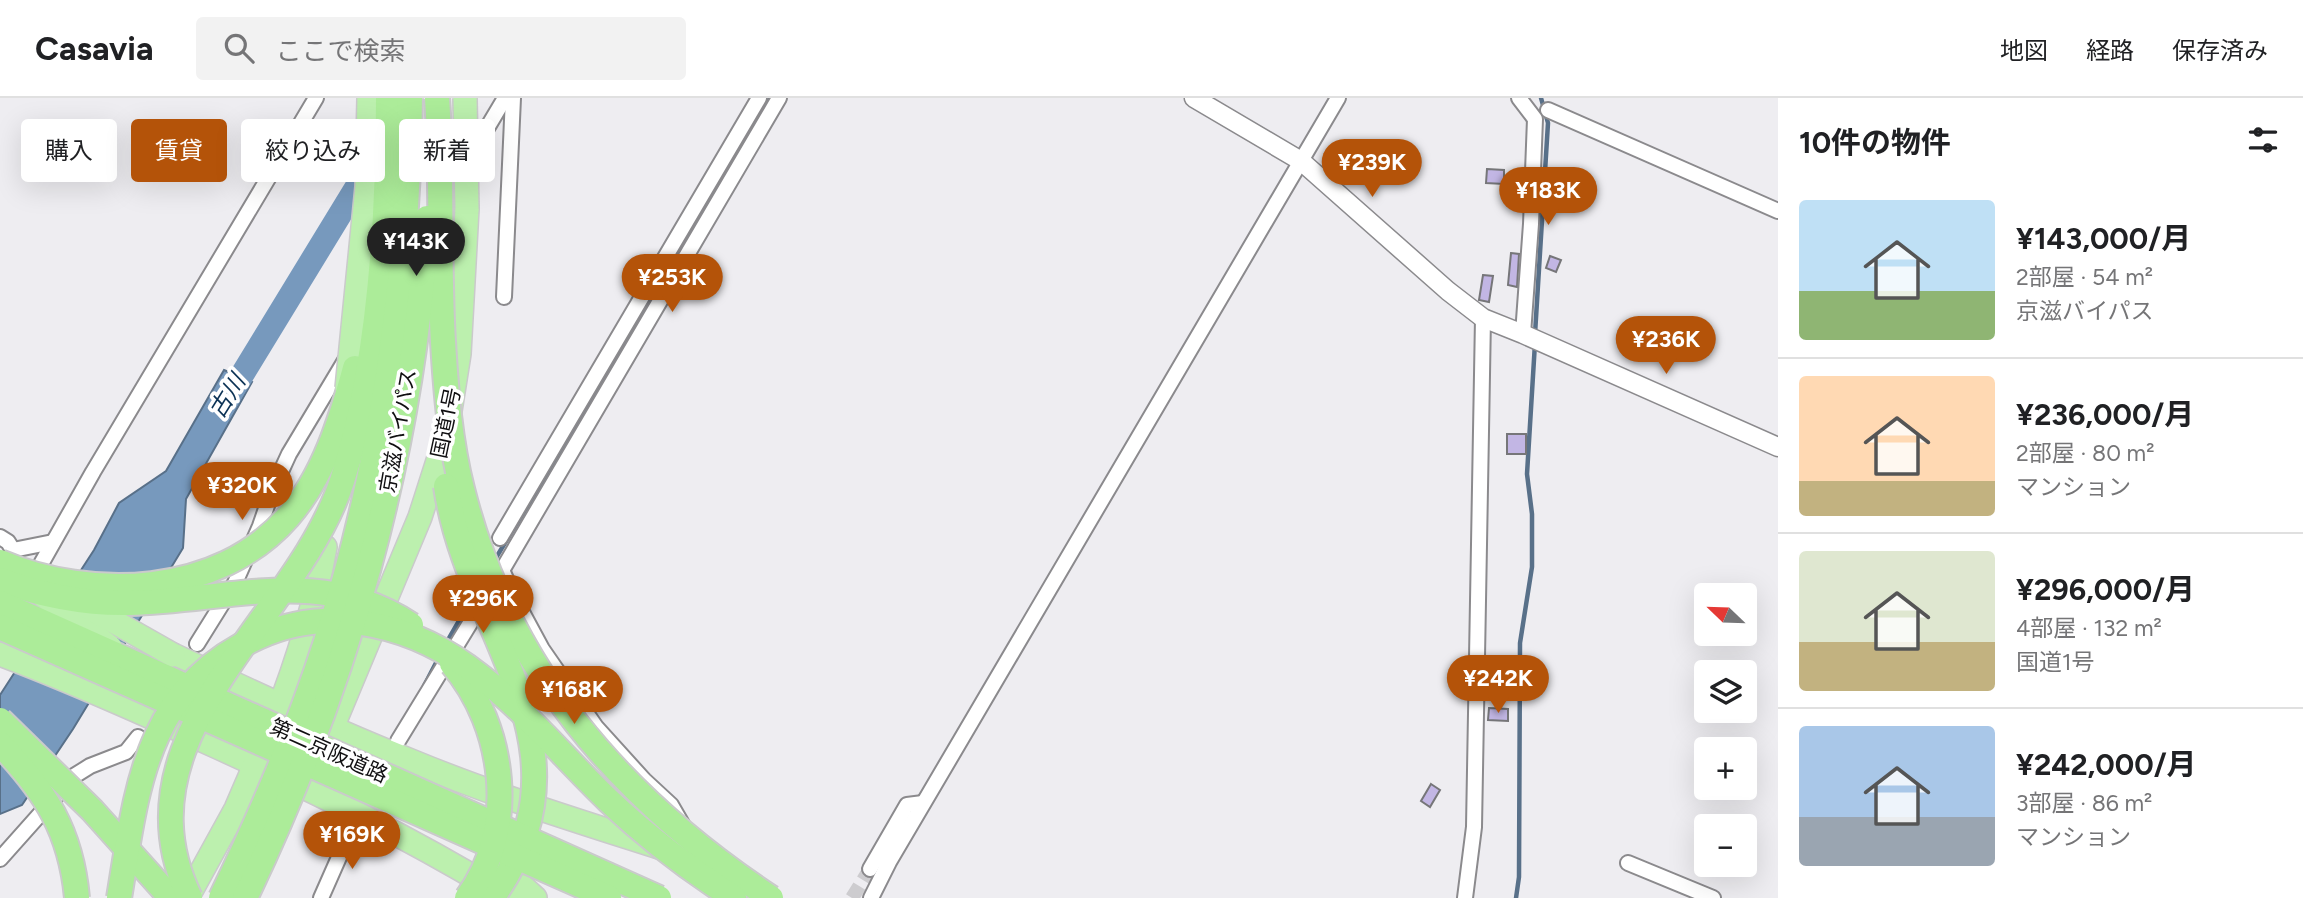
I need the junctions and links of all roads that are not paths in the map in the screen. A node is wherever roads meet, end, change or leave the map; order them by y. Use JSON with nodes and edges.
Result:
{"nodes":[{"id":1,"x":316,"y":98,"type":"edge"},
{"id":2,"x":369,"y":98,"type":"edge"},
{"id":3,"x":388,"y":98,"type":"edge"},
{"id":4,"x":410,"y":98,"type":"edge"},
{"id":5,"x":431,"y":98,"type":"edge"},
{"id":6,"x":437,"y":98,"type":"edge"},
{"id":7,"x":465,"y":98,"type":"edge"},
{"id":8,"x":505,"y":98,"type":"edge"},
{"id":9,"x":513,"y":98,"type":"edge"},
{"id":10,"x":779,"y":98,"type":"edge"},
{"id":11,"x":1194,"y":98,"type":"edge"},
{"id":12,"x":1338,"y":98,"type":"edge"},
{"id":13,"x":1519,"y":98,"type":"edge"},
{"id":14,"x":755,"y":104,"type":"edge"},
{"id":15,"x":1547,"y":104,"type":"edge"},
{"id":16,"x":767,"y":119,"type":"junction"},
{"id":17,"x":1535,"y":119,"type":"junction"},
{"id":18,"x":1301,"y":161,"type":"junction"},
{"id":19,"x":1778,"y":211,"type":"edge"},
{"id":20,"x":383,"y":233,"type":"junction"},
{"id":21,"x":504,"y":297,"type":"dead end"},
{"id":22,"x":636,"y":307,"type":"junction"},
{"id":23,"x":650,"y":316,"type":"junction"},
{"id":24,"x":1483,"y":318,"type":"junction"},
{"id":25,"x":1530,"y":337,"type":"junction"},
{"id":26,"x":443,"y":340,"type":"junction"},
{"id":27,"x":1778,"y":447,"type":"edge"},
{"id":28,"x":519,"y":505,"type":"junction"},
{"id":29,"x":534,"y":514,"type":"junction"},
{"id":30,"x":0,"y":537,"type":"edge"},
{"id":31,"x":500,"y":538,"type":"dead end"},
{"id":32,"x":53,"y":542,"type":"junction"},
{"id":33,"x":3,"y":558,"type":"edge"},
{"id":34,"x":502,"y":570,"type":"junction"},
{"id":35,"x":0,"y":578,"type":"edge"},
{"id":36,"x":0,"y":603,"type":"edge"},
{"id":37,"x":0,"y":629,"type":"edge"},
{"id":38,"x":197,"y":644,"type":"dead end"},
{"id":39,"x":0,"y":654,"type":"edge"},
{"id":40,"x":280,"y":705,"type":"junction"},
{"id":41,"x":0,"y":720,"type":"edge"},
{"id":42,"x":332,"y":727,"type":"junction"},
{"id":43,"x":138,"y":737,"type":"dead end"},
{"id":44,"x":398,"y":741,"type":"dead end"},
{"id":45,"x":0,"y":744,"type":"edge"},
{"id":46,"x":296,"y":748,"type":"junction"},
{"id":47,"x":256,"y":764,"type":"junction"},
{"id":48,"x":306,"y":788,"type":"junction"},
{"id":49,"x":923,"y":803,"type":"junction"},
{"id":50,"x":351,"y":830,"type":"dead end"},
{"id":51,"x":691,"y":858,"type":"junction"},
{"id":52,"x":0,"y":859,"type":"edge"},
{"id":53,"x":1628,"y":863,"type":"dead end"},
{"id":54,"x":870,"y":869,"type":"tunnel mouth"},
{"id":55,"x":77,"y":898,"type":"edge"},
{"id":56,"x":119,"y":898,"type":"edge"},
{"id":57,"x":171,"y":898,"type":"edge"},
{"id":58,"x":188,"y":898,"type":"edge"},
{"id":59,"x":222,"y":898,"type":"edge"},
{"id":60,"x":245,"y":898,"type":"edge"},
{"id":61,"x":257,"y":898,"type":"edge"},
{"id":62,"x":321,"y":898,"type":"edge"},
{"id":63,"x":467,"y":898,"type":"edge"},
{"id":64,"x":492,"y":898,"type":"edge"},
{"id":65,"x":509,"y":898,"type":"edge"},
{"id":66,"x":535,"y":898,"type":"edge"},
{"id":67,"x":609,"y":898,"type":"edge"},
{"id":68,"x":659,"y":898,"type":"edge"},
{"id":69,"x":734,"y":898,"type":"edge"},
{"id":70,"x":771,"y":898,"type":"edge"},
{"id":71,"x":785,"y":898,"type":"edge"},
{"id":72,"x":871,"y":898,"type":"edge"},
{"id":73,"x":1465,"y":898,"type":"edge"},
{"id":74,"x":1713,"y":898,"type":"edge"}],
"edges":[{"from":1,"to":32,"type":"street"},
{"from":2,"to":40,"type":"highway","name":"国道1号","bridge":true},
{"from":3,"to":20,"type":"highway","bridge":true},
{"from":4,"to":46,"type":"highway","name":"京滋バイパス","bridge":true},
{"from":5,"to":46,"type":"highway","name":"京滋バイパス","bridge":true},
{"from":6,"to":26,"type":"highway","bridge":true},
{"from":7,"to":42,"type":"highway","name":"国道1号","bridge":true},
{"from":8,"to":38,"type":"street"},
{"from":9,"to":21,"type":"street"},
{"from":10,"to":16,"type":"street"},
{"from":11,"to":18,"type":"street"},
{"from":12,"to":18,"type":"street"},
{"from":13,"to":17,"type":"street"},
{"from":14,"to":16,"type":"street"},
{"from":14,"to":22,"type":"street"},
{"from":15,"to":17,"type":"street"},
{"from":15,"to":19,"type":"street"},
{"from":16,"to":23,"type":"street"},
{"from":17,"to":25,"type":"street"},
{"from":18,"to":24,"type":"street"},
{"from":18,"to":49,"type":"street"},
{"from":20,"to":33,"type":"highway","bridge":true},
{"from":20,"to":58,"type":"highway","bridge":true},
{"from":22,"to":23,"type":"street"},
{"from":22,"to":28,"type":"street"},
{"from":23,"to":29,"type":"street"},
{"from":24,"to":25,"type":"street"},
{"from":24,"to":73,"type":"street"},
{"from":25,"to":27,"type":"street"},
{"from":26,"to":64,"type":"highway","bridge":true},
{"from":26,"to":70,"type":"highway","bridge":true},
{"from":28,"to":29,"type":"street"},
{"from":28,"to":31,"type":"street"},
{"from":29,"to":34,"type":"street"},
{"from":30,"to":33,"type":"street"},
{"from":32,"to":33,"type":"street"},
{"from":32,"to":37,"type":"street"},
{"from":33,"to":35,"type":"street"},
{"from":33,"to":40,"type":"highway","bridge":true},
{"from":33,"to":46,"type":"highway","bridge":true},
{"from":34,"to":44,"type":"street"},
{"from":34,"to":51,"type":"street"},
{"from":35,"to":63,"type":"highway","bridge":true},
{"from":36,"to":68,"type":"highway","name":"第二京阪道路","bridge":true},
{"from":37,"to":67,"type":"highway","name":"第二京阪道路","bridge":true},
{"from":39,"to":47,"type":"highway"},
{"from":40,"to":42,"type":"highway"},
{"from":40,"to":46,"type":"highway","name":"国道1号"},
{"from":40,"to":46,"type":"highway"},
{"from":41,"to":57,"type":"highway","bridge":true},
{"from":42,"to":46,"type":"highway","name":"国道1号"},
{"from":42,"to":51,"type":"highway"},
{"from":43,"to":52,"type":"street"},
{"from":45,"to":55,"type":"highway","bridge":true},
{"from":46,"to":47,"type":"highway","name":"国道1号"},
{"from":46,"to":48,"type":"highway","name":"国道1号"},
{"from":46,"to":48,"type":"highway"},
{"from":46,"to":59,"type":"highway","bridge":true},
{"from":46,"to":60,"type":"highway","bridge":true},
{"from":46,"to":66,"type":"highway"},
{"from":47,"to":48,"type":"highway"},
{"from":47,"to":58,"type":"highway","name":"国道1号"},
{"from":48,"to":61,"type":"highway","name":"国道1号"},
{"from":48,"to":65,"type":"highway"},
{"from":49,"to":54,"type":"street"},
{"from":49,"to":72,"type":"street"},
{"from":50,"to":62,"type":"street"},
{"from":51,"to":71,"type":"highway"},
{"from":53,"to":74,"type":"street"},
{"from":56,"to":69,"type":"highway","bridge":true}]}
